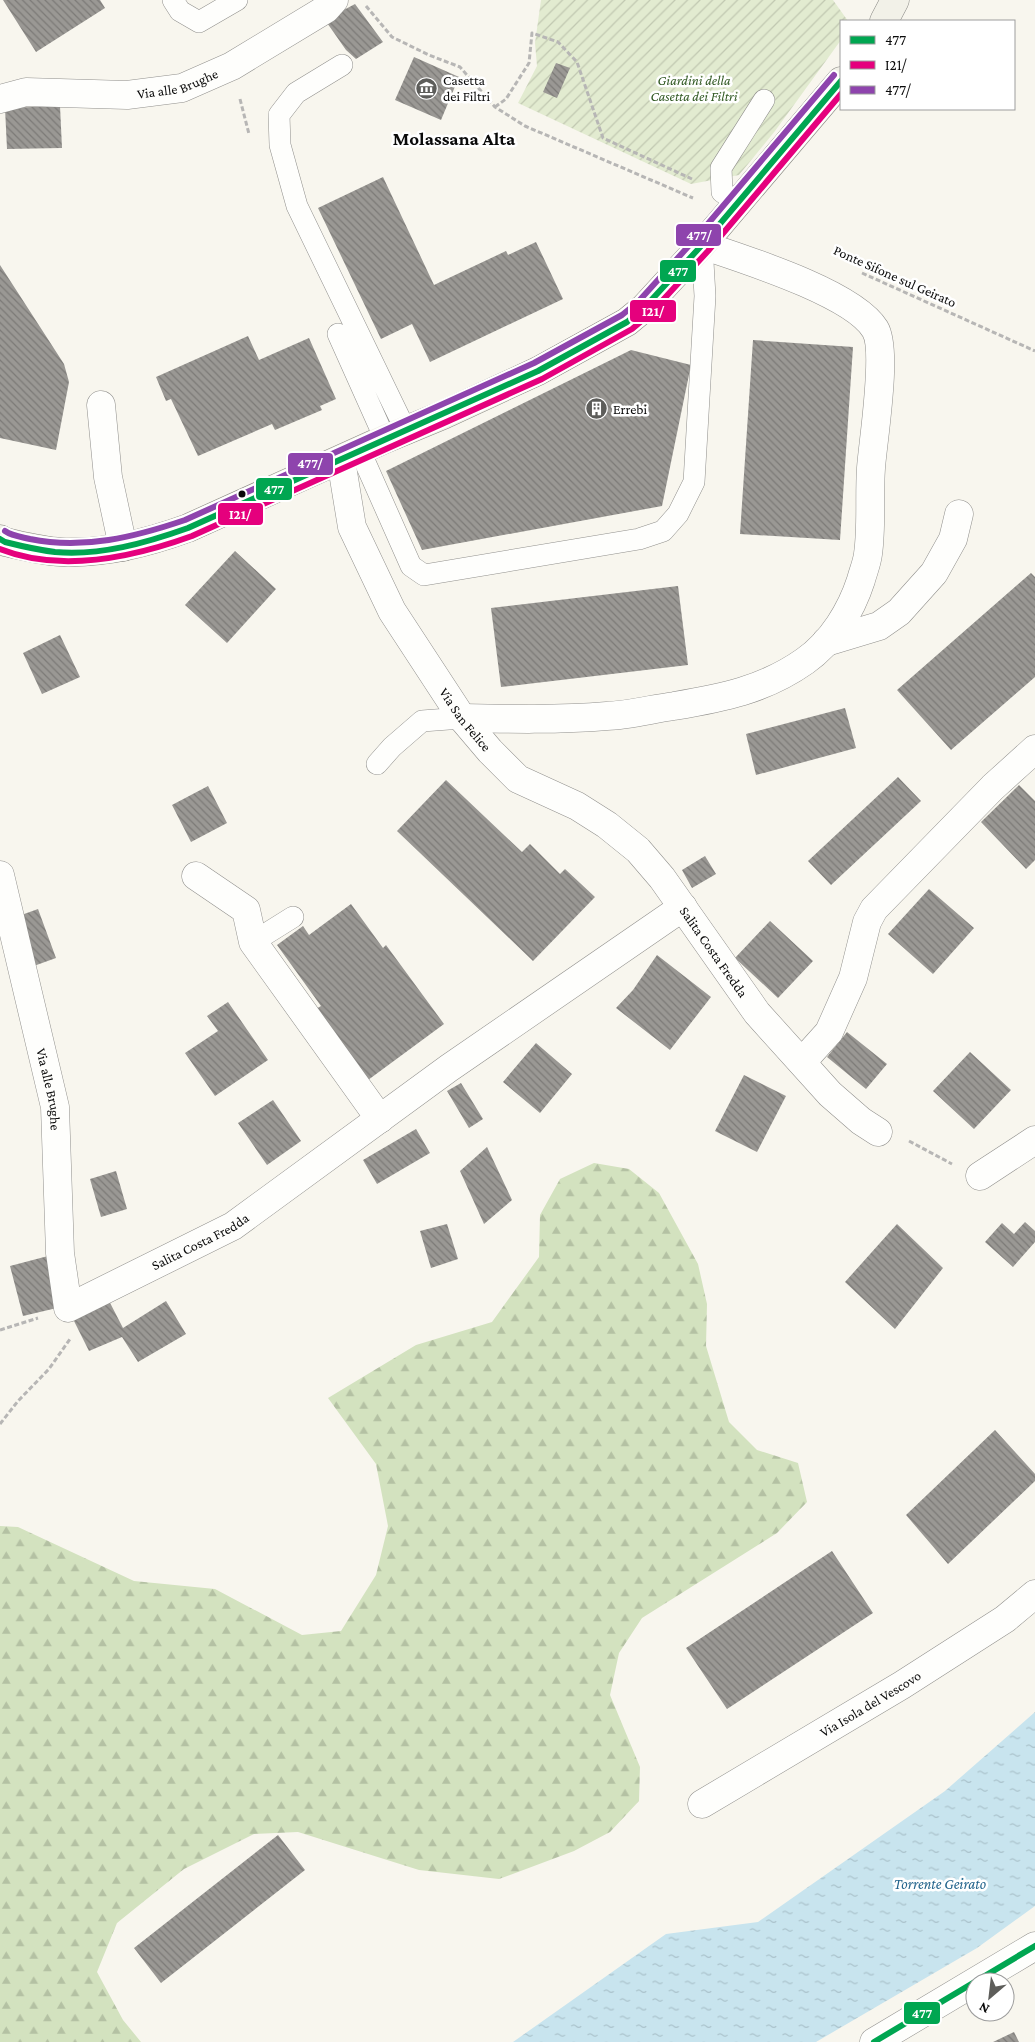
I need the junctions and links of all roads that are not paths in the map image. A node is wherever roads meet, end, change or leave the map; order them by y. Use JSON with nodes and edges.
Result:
{"nodes":[{"id":1,"x":173,"y":0,"type":"edge"},
{"id":2,"x":237,"y":0,"type":"edge"},
{"id":3,"x":334,"y":0,"type":"edge"},
{"id":4,"x":895,"y":0,"type":"edge"},
{"id":5,"x":885,"y":20,"type":"edge"},
{"id":6,"x":342,"y":65,"type":"dead end"},
{"id":7,"x":840,"y":82,"type":"edge"},
{"id":8,"x":0,"y":98,"type":"edge"},
{"id":9,"x":764,"y":100,"type":"dead end"},
{"id":10,"x":730,"y":197,"type":"junction"},
{"id":11,"x":702,"y":245,"type":"junction"},
{"id":12,"x":338,"y":334,"type":"dead end"},
{"id":13,"x":101,"y":405,"type":"dead end"},
{"id":14,"x":396,"y":435,"type":"junction"},
{"id":15,"x":351,"y":456,"type":"junction"},
{"id":16,"x":959,"y":514,"type":"dead end"},
{"id":17,"x":0,"y":539,"type":"edge"},
{"id":18,"x":123,"y":547,"type":"junction"},
{"id":19,"x":826,"y":642,"type":"junction"},
{"id":20,"x":462,"y":718,"type":"junction"},
{"id":21,"x":1035,"y":749,"type":"edge"},
{"id":22,"x":377,"y":764,"type":"dead end"},
{"id":23,"x":0,"y":875,"type":"edge"},
{"id":24,"x":196,"y":876,"type":"dead end"},
{"id":25,"x":683,"y":907,"type":"junction"},
{"id":26,"x":293,"y":917,"type":"dead end"},
{"id":27,"x":253,"y":942,"type":"junction"},
{"id":28,"x":802,"y":1062,"type":"junction"},
{"id":29,"x":380,"y":1119,"type":"junction"},
{"id":30,"x":878,"y":1132,"type":"road end"},
{"id":31,"x":1035,"y":1140,"type":"edge"},
{"id":32,"x":980,"y":1176,"type":"road end"},
{"id":33,"x":68,"y":1308,"type":"joint"},
{"id":34,"x":1035,"y":1594,"type":"edge"},
{"id":35,"x":702,"y":1804,"type":"dead end"},
{"id":36,"x":1035,"y":1946,"type":"edge"},
{"id":37,"x":874,"y":2042,"type":"edge"}],
"edges":[{"from":1,"to":2,"type":"lane"},
{"from":3,"to":8,"type":"street","name":"Via alle Brughe"},
{"from":4,"to":5,"type":"street"},
{"from":6,"to":14,"type":"lane"},
{"from":7,"to":10,"type":"street"},
{"from":9,"to":10,"type":"lane"},
{"from":10,"to":11,"type":"street"},
{"from":11,"to":14,"type":"street"},
{"from":11,"to":15,"type":"lane"},
{"from":11,"to":19,"type":"street"},
{"from":12,"to":14,"type":"lane"},
{"from":13,"to":18,"type":"street"},
{"from":14,"to":15,"type":"street"},
{"from":15,"to":18,"type":"street"},
{"from":15,"to":20,"type":"street","name":"Via San Felice"},
{"from":16,"to":19,"type":"street"},
{"from":17,"to":18,"type":"street"},
{"from":19,"to":20,"type":"street"},
{"from":20,"to":22,"type":"lane"},
{"from":20,"to":25,"type":"street","name":"Via San Felice"},
{"from":21,"to":28,"type":"street"},
{"from":23,"to":33,"type":"street","name":"Via alle Brughe"},
{"from":24,"to":27,"type":"street"},
{"from":25,"to":28,"type":"street","name":"Salita Costa Fredda"},
{"from":25,"to":29,"type":"street","name":"Salita Costa Fredda"},
{"from":26,"to":27,"type":"lane"},
{"from":27,"to":29,"type":"street"},
{"from":28,"to":30,"type":"street","name":"Salita Costa Fredda"},
{"from":29,"to":33,"type":"street","name":"Salita Costa Fredda"},
{"from":31,"to":32,"type":"street"},
{"from":34,"to":35,"type":"street","name":"Via Isola del Vescovo"},
{"from":36,"to":37,"type":"street"}]}
